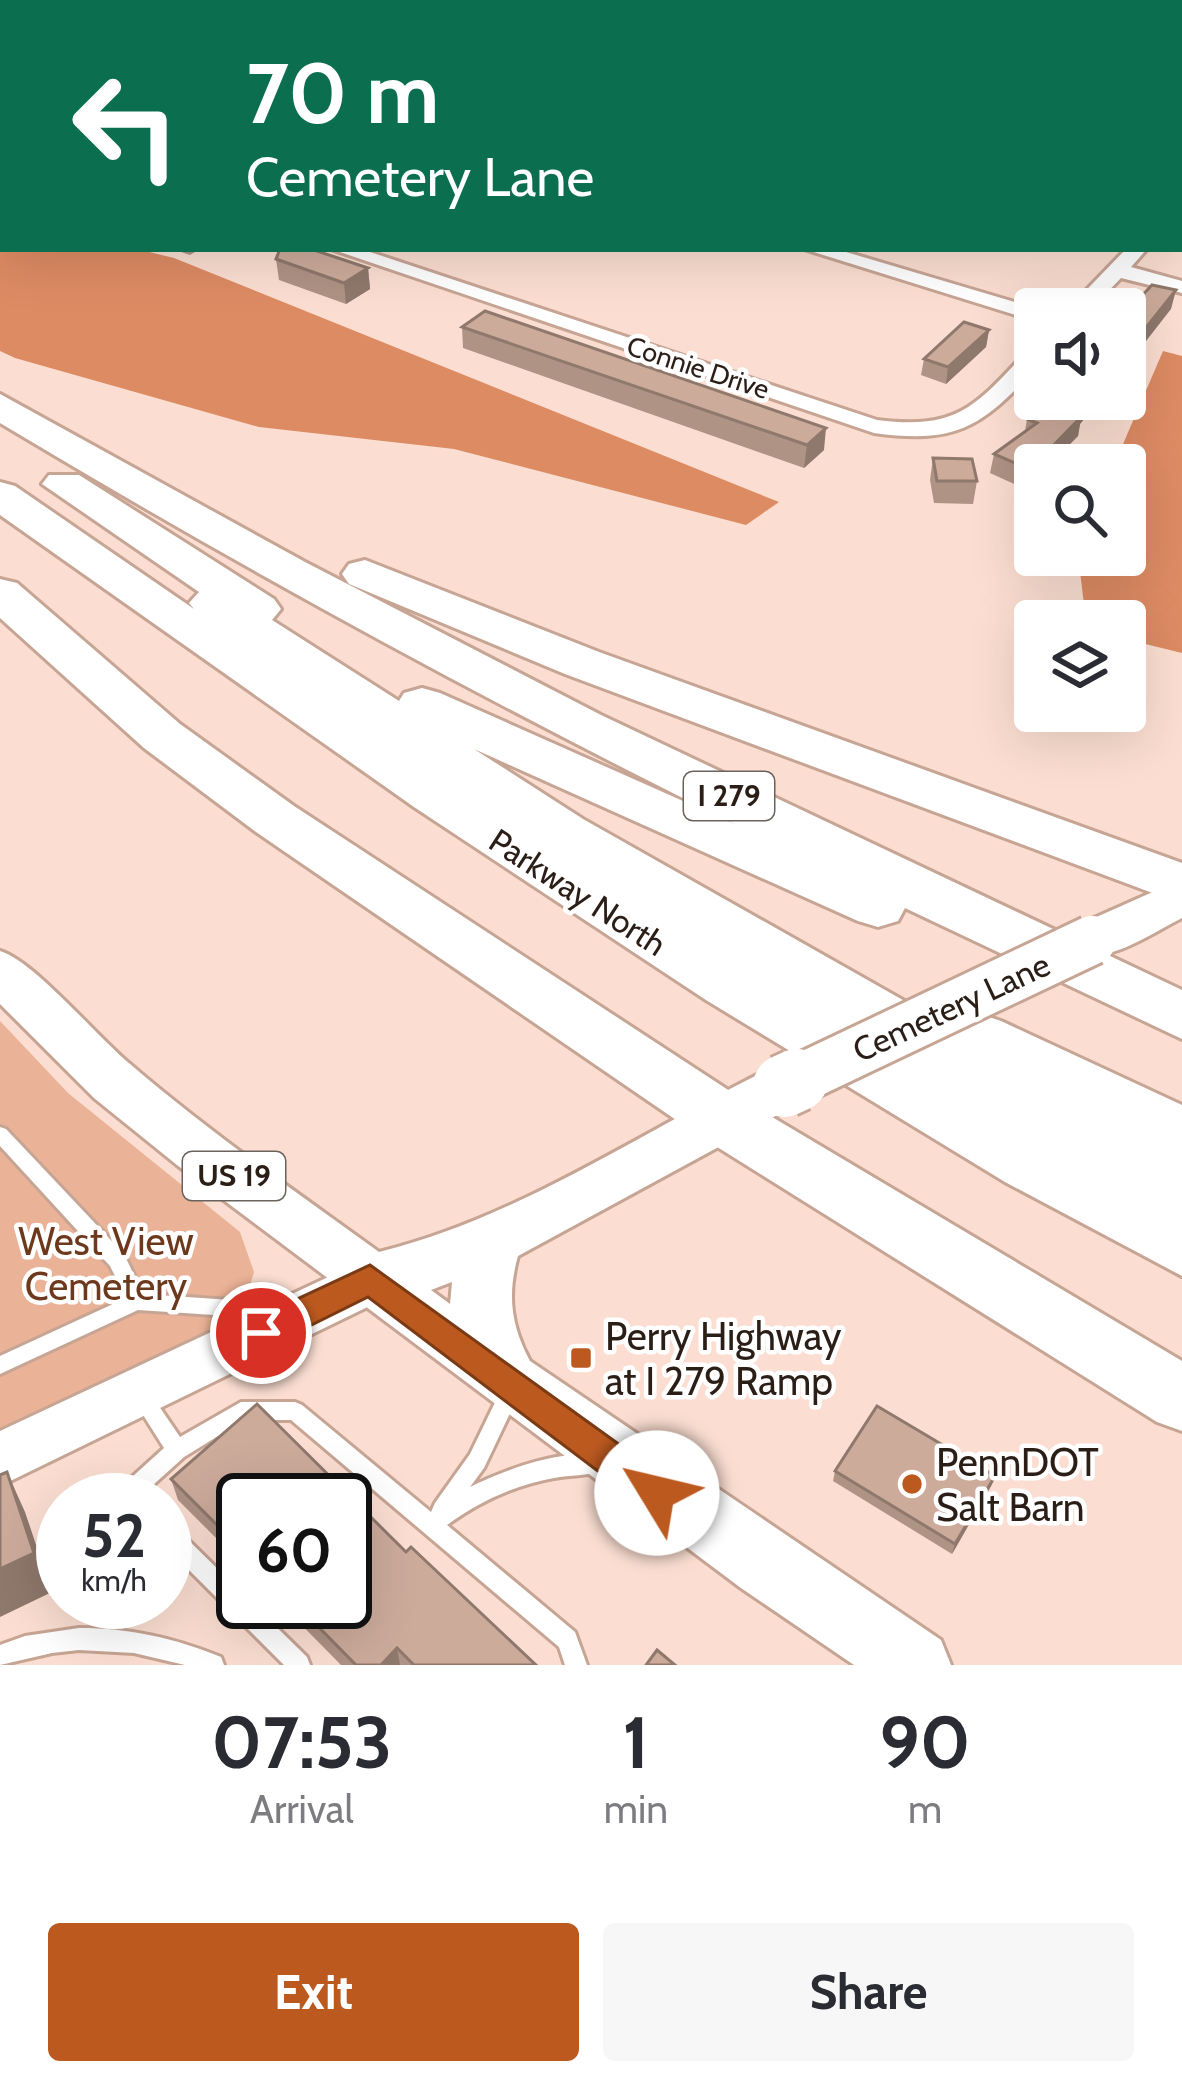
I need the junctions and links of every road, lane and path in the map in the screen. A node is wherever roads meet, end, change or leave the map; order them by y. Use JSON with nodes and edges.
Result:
{"nodes":[{"id":1,"x":350,"y":252,"type":"edge"},
{"id":2,"x":824,"y":252,"type":"edge"},
{"id":3,"x":1134,"y":252,"type":"edge"},
{"id":4,"x":1116,"y":270,"type":"junction"},
{"id":5,"x":1182,"y":287,"type":"edge"},
{"id":6,"x":1099,"y":288,"type":"edge"},
{"id":7,"x":1014,"y":309,"type":"edge"},
{"id":8,"x":1014,"y":378,"type":"edge"},
{"id":9,"x":0,"y":388,"type":"edge"},
{"id":10,"x":0,"y":406,"type":"edge"},
{"id":11,"x":0,"y":441,"type":"edge"},
{"id":12,"x":0,"y":453,"type":"edge"},
{"id":13,"x":0,"y":494,"type":"edge"},
{"id":14,"x":0,"y":593,"type":"edge"},
{"id":15,"x":397,"y":722,"type":"junction"},
{"id":16,"x":1182,"y":884,"type":"edge"},
{"id":17,"x":1182,"y":897,"type":"edge"},
{"id":18,"x":0,"y":970,"type":"edge"},
{"id":19,"x":1182,"y":1016,"type":"edge"},
{"id":20,"x":1182,"y":1041,"type":"edge"},
{"id":21,"x":720,"y":1117,"type":"junction"},
{"id":22,"x":0,"y":1134,"type":"edge"},
{"id":23,"x":1182,"y":1134,"type":"edge"},
{"id":24,"x":1182,"y":1189,"type":"edge"},
{"id":25,"x":497,"y":1235,"type":"junction"},
{"id":26,"x":1182,"y":1248,"type":"edge"},
{"id":27,"x":370,"y":1280,"type":"junction"},
{"id":28,"x":137,"y":1302,"type":"junction"},
{"id":29,"x":302,"y":1313,"type":"junction"},
{"id":30,"x":0,"y":1365,"type":"edge"},
{"id":31,"x":512,"y":1387,"type":"junction"},
{"id":32,"x":138,"y":1392,"type":"junction"},
{"id":33,"x":1182,"y":1400,"type":"edge"},
{"id":34,"x":177,"y":1450,"type":"junction"},
{"id":35,"x":0,"y":1459,"type":"edge"},
{"id":36,"x":616,"y":1463,"type":"junction"},
{"id":37,"x":151,"y":1473,"type":"edge"},
{"id":38,"x":433,"y":1523,"type":"junction"},
{"id":39,"x":192,"y":1558,"type":"edge"},
{"id":40,"x":0,"y":1656,"type":"edge"},
{"id":41,"x":213,"y":1665,"type":"edge"},
{"id":42,"x":299,"y":1665,"type":"edge"},
{"id":43,"x":576,"y":1665,"type":"edge"},
{"id":44,"x":916,"y":1665,"type":"edge"}],
"edges":[{"from":1,"to":8,"type":"street","name":"Connie Drive"},
{"from":2,"to":7,"type":"street"},
{"from":3,"to":4,"type":"street"},
{"from":4,"to":5,"type":"street"},
{"from":4,"to":6,"type":"street"},
{"from":9,"to":16,"type":"highway"},
{"from":10,"to":19,"type":"highway","number":"I 279"},
{"from":11,"to":20,"type":"highway"},
{"from":12,"to":15,"type":"highway"},
{"from":13,"to":26,"type":"highway","name":"Parkway North"},
{"from":14,"to":21,"type":"highway"},
{"from":15,"to":23,"type":"highway"},
{"from":15,"to":24,"type":"highway"},
{"from":17,"to":21,"type":"main road","name":"Cemetery Lane","bridge":true},
{"from":18,"to":27,"type":"main road","number":"US 19"},
{"from":21,"to":25,"type":"main road","name":"Cemetery Lane"},
{"from":21,"to":27,"type":"main road","name":"Cemetery Lane"},
{"from":21,"to":33,"type":"highway"},
{"from":22,"to":28,"type":"lane"},
{"from":25,"to":27,"type":"main road","name":"Cemetery Lane"},
{"from":25,"to":31,"type":"main road"},
{"from":27,"to":29,"type":"street","name":"Cemetery Lane"},
{"from":27,"to":31,"type":"main road","number":"US 19"},
{"from":28,"to":29,"type":"lane"},
{"from":28,"to":30,"type":"lane"},
{"from":29,"to":32,"type":"street","name":"Cemetery Lane"},
{"from":31,"to":36,"type":"main road","number":"US 19"},
{"from":31,"to":38,"type":"lane"},
{"from":32,"to":34,"type":"lane"},
{"from":32,"to":35,"type":"street","name":"Cemetery Lane"},
{"from":34,"to":37,"type":"lane"},
{"from":34,"to":38,"type":"lane"},
{"from":36,"to":38,"type":"lane"},
{"from":36,"to":44,"type":"main road","number":"US 19"},
{"from":38,"to":43,"type":"lane"},
{"from":39,"to":42,"type":"lane"},
{"from":40,"to":41,"type":"lane"}]}
